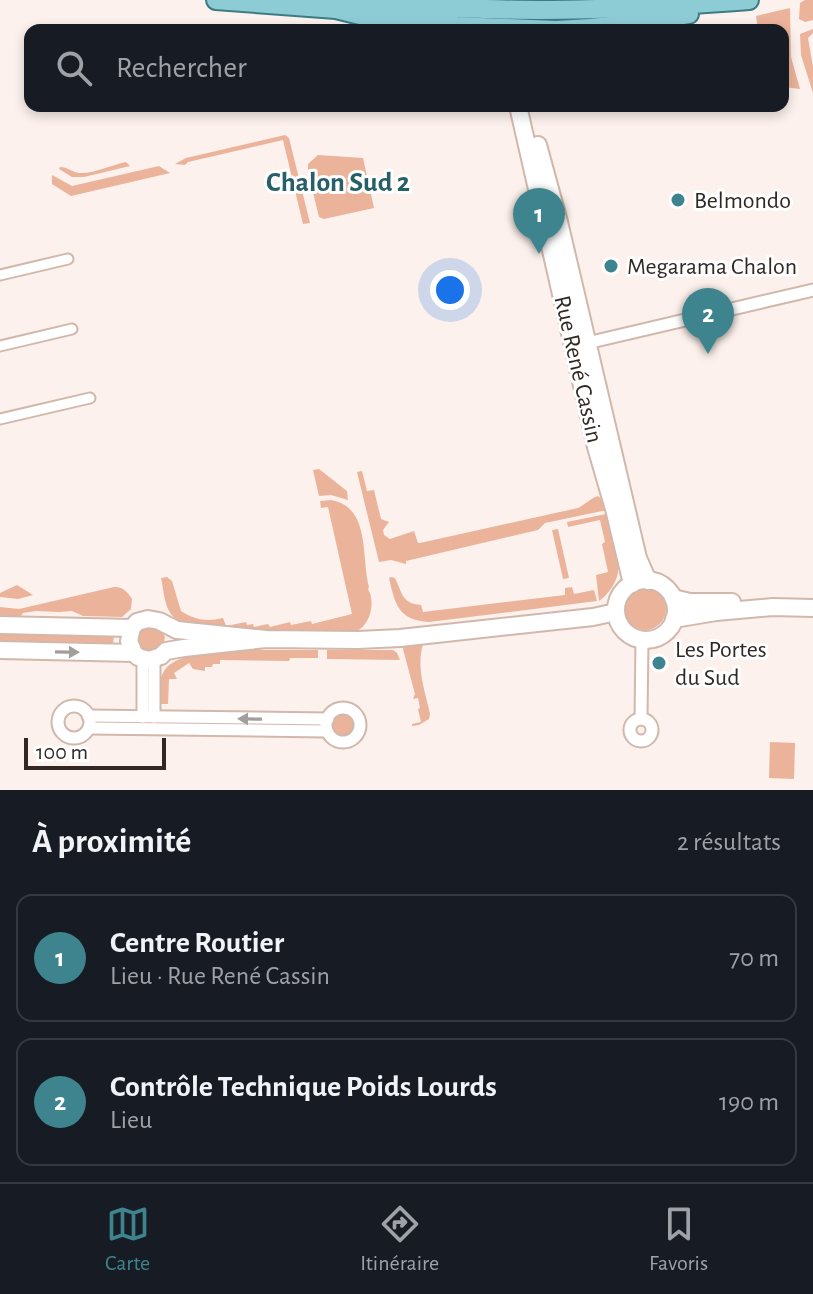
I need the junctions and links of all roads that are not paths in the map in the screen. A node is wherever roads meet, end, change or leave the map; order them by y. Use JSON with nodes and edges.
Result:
{"nodes":[{"id":1,"x":216,"y":0,"type":"edge"},
{"id":2,"x":750,"y":0,"type":"edge"},
{"id":3,"x":336,"y":9,"type":"junction"},
{"id":4,"x":506,"y":9,"type":"junction"},
{"id":5,"x":427,"y":24,"type":"edge"},
{"id":6,"x":508,"y":24,"type":"edge"},
{"id":7,"x":625,"y":24,"type":"edge"},
{"id":8,"x":519,"y":112,"type":"edge"},
{"id":9,"x":530,"y":112,"type":"edge"},
{"id":10,"x":533,"y":169,"type":"junction"},
{"id":11,"x":559,"y":222,"type":"junction"},
{"id":12,"x":68,"y":259,"type":"dead end"},
{"id":13,"x":0,"y":275,"type":"edge"},
{"id":14,"x":813,"y":290,"type":"edge"},
{"id":15,"x":564,"y":304,"type":"junction"},
{"id":16,"x":72,"y":329,"type":"dead end"},
{"id":17,"x":587,"y":343,"type":"junction"},
{"id":18,"x":0,"y":346,"type":"edge"},
{"id":19,"x":90,"y":398,"type":"dead end"},
{"id":20,"x":0,"y":419,"type":"edge"},
{"id":21,"x":640,"y":582,"type":"junction"},
{"id":22,"x":673,"y":598,"type":"junction"},
{"id":23,"x":773,"y":607,"type":"junction"},
{"id":24,"x":813,"y":608,"type":"edge"},
{"id":25,"x":616,"y":612,"type":"junction"},
{"id":26,"x":674,"y":619,"type":"junction"},
{"id":27,"x":0,"y":625,"type":"edge"},
{"id":28,"x":165,"y":625,"type":"junction"},
{"id":29,"x":132,"y":628,"type":"junction"},
{"id":30,"x":266,"y":639,"type":"junction"},
{"id":31,"x":642,"y":640,"type":"junction"},
{"id":32,"x":0,"y":650,"type":"edge"},
{"id":33,"x":149,"y":656,"type":"junction"},
{"id":34,"x":148,"y":717,"type":"junction"},
{"id":35,"x":641,"y":719,"type":"dead end"}],
"edges":[{"from":1,"to":3,"type":"main road"},
{"from":2,"to":4,"type":"main road"},
{"from":2,"to":7,"type":"main road"},
{"from":3,"to":4,"type":"main road"},
{"from":3,"to":5,"type":"main road"},
{"from":4,"to":6,"type":"main road"},
{"from":8,"to":10,"type":"main road","name":"Rue René Cassin"},
{"from":9,"to":11,"type":"main road","name":"Rue René Cassin"},
{"from":10,"to":11,"type":"main road"},
{"from":10,"to":15,"type":"main road","name":"Rue René Cassin"},
{"from":11,"to":17,"type":"main road","name":"Rue René Cassin"},
{"from":12,"to":13,"type":"street"},
{"from":14,"to":17,"type":"street"},
{"from":15,"to":17,"type":"main road"},
{"from":15,"to":21,"type":"main road","name":"Rue René Cassin"},
{"from":16,"to":18,"type":"street"},
{"from":17,"to":21,"type":"main road","name":"Rue René Cassin"},
{"from":19,"to":20,"type":"street"},
{"from":21,"to":22,"type":"main road"},
{"from":21,"to":25,"type":"main road"},
{"from":22,"to":23,"type":"main road"},
{"from":22,"to":26,"type":"main road"},
{"from":23,"to":24,"type":"main road"},
{"from":23,"to":26,"type":"main road"},
{"from":25,"to":30,"type":"main road"},
{"from":25,"to":31,"type":"main road"},
{"from":26,"to":31,"type":"main road"},
{"from":27,"to":29,"type":"main road"},
{"from":28,"to":29,"type":"main road"},
{"from":28,"to":30,"type":"main road"},
{"from":28,"to":33,"type":"main road"},
{"from":29,"to":33,"type":"main road"},
{"from":30,"to":33,"type":"main road"},
{"from":31,"to":35,"type":"street"},
{"from":32,"to":33,"type":"main road","one_way":true},
{"from":33,"to":34,"type":"street"},
{"from":34,"to":34,"type":"street","one_way":true}]}
